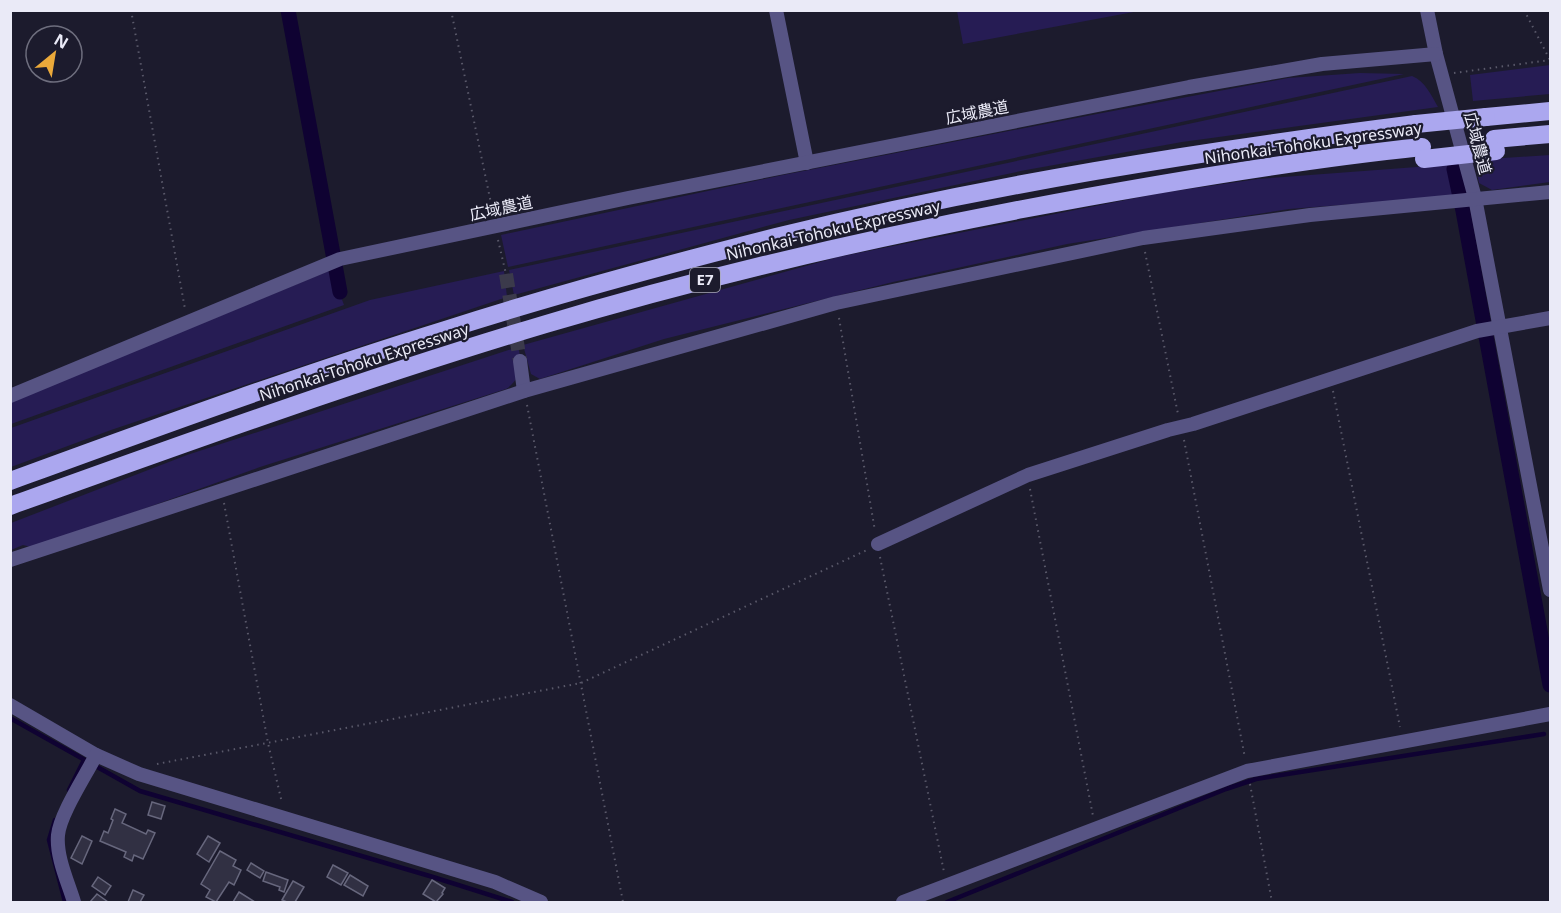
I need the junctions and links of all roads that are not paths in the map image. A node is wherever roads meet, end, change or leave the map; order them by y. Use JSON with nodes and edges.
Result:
{"nodes":[{"id":1,"x":776,"y":10,"type":"edge"},
{"id":2,"x":1427,"y":10,"type":"edge"},
{"id":3,"x":1436,"y":54,"type":"junction"},
{"id":4,"x":1551,"y":110,"type":"edge"},
{"id":5,"x":1551,"y":134,"type":"edge"},
{"id":6,"x":1495,"y":145,"type":"junction"},
{"id":7,"x":1551,"y":147,"type":"edge"},
{"id":8,"x":807,"y":163,"type":"junction"},
{"id":9,"x":1551,"y":192,"type":"edge"},
{"id":10,"x":1475,"y":198,"type":"junction"},
{"id":11,"x":1551,"y":318,"type":"edge"},
{"id":12,"x":1499,"y":326,"type":"junction"},
{"id":13,"x":520,"y":361,"type":"tunnel mouth"},
{"id":14,"x":524,"y":392,"type":"junction"},
{"id":15,"x":10,"y":396,"type":"edge"},
{"id":16,"x":10,"y":481,"type":"edge"},
{"id":17,"x":10,"y":506,"type":"edge"},
{"id":18,"x":878,"y":544,"type":"road end"},
{"id":19,"x":10,"y":560,"type":"edge"},
{"id":20,"x":1551,"y":591,"type":"edge"},
{"id":21,"x":10,"y":705,"type":"edge"},
{"id":22,"x":1551,"y":714,"type":"edge"},
{"id":23,"x":96,"y":755,"type":"junction"},
{"id":24,"x":74,"y":903,"type":"edge"},
{"id":25,"x":541,"y":903,"type":"edge"},
{"id":26,"x":903,"y":903,"type":"edge"}],
"edges":[{"from":1,"to":8,"type":"street"},
{"from":2,"to":3,"type":"street"},
{"from":3,"to":8,"type":"street","name":"広域農道"},
{"from":3,"to":10,"type":"street","name":"広域農道"},
{"from":4,"to":16,"type":"highway","name":"Nihonkai-Tohoku Expressway","number":"E7","bridge":true},
{"from":5,"to":6,"type":"highway","name":"Nihonkai-Tohoku Expressway","number":"E7"},
{"from":6,"to":7,"type":"highway"},
{"from":6,"to":17,"type":"highway","name":"Nihonkai-Tohoku Expressway","number":"E7"},
{"from":8,"to":15,"type":"street","name":"広域農道"},
{"from":9,"to":10,"type":"street"},
{"from":10,"to":12,"type":"street","name":"広域農道"},
{"from":10,"to":14,"type":"street"},
{"from":11,"to":12,"type":"street"},
{"from":12,"to":18,"type":"street"},
{"from":12,"to":20,"type":"street","name":"広域農道"},
{"from":13,"to":14,"type":"street"},
{"from":14,"to":19,"type":"street"},
{"from":21,"to":23,"type":"street"},
{"from":22,"to":26,"type":"street"},
{"from":23,"to":24,"type":"street"},
{"from":23,"to":25,"type":"street"}]}
